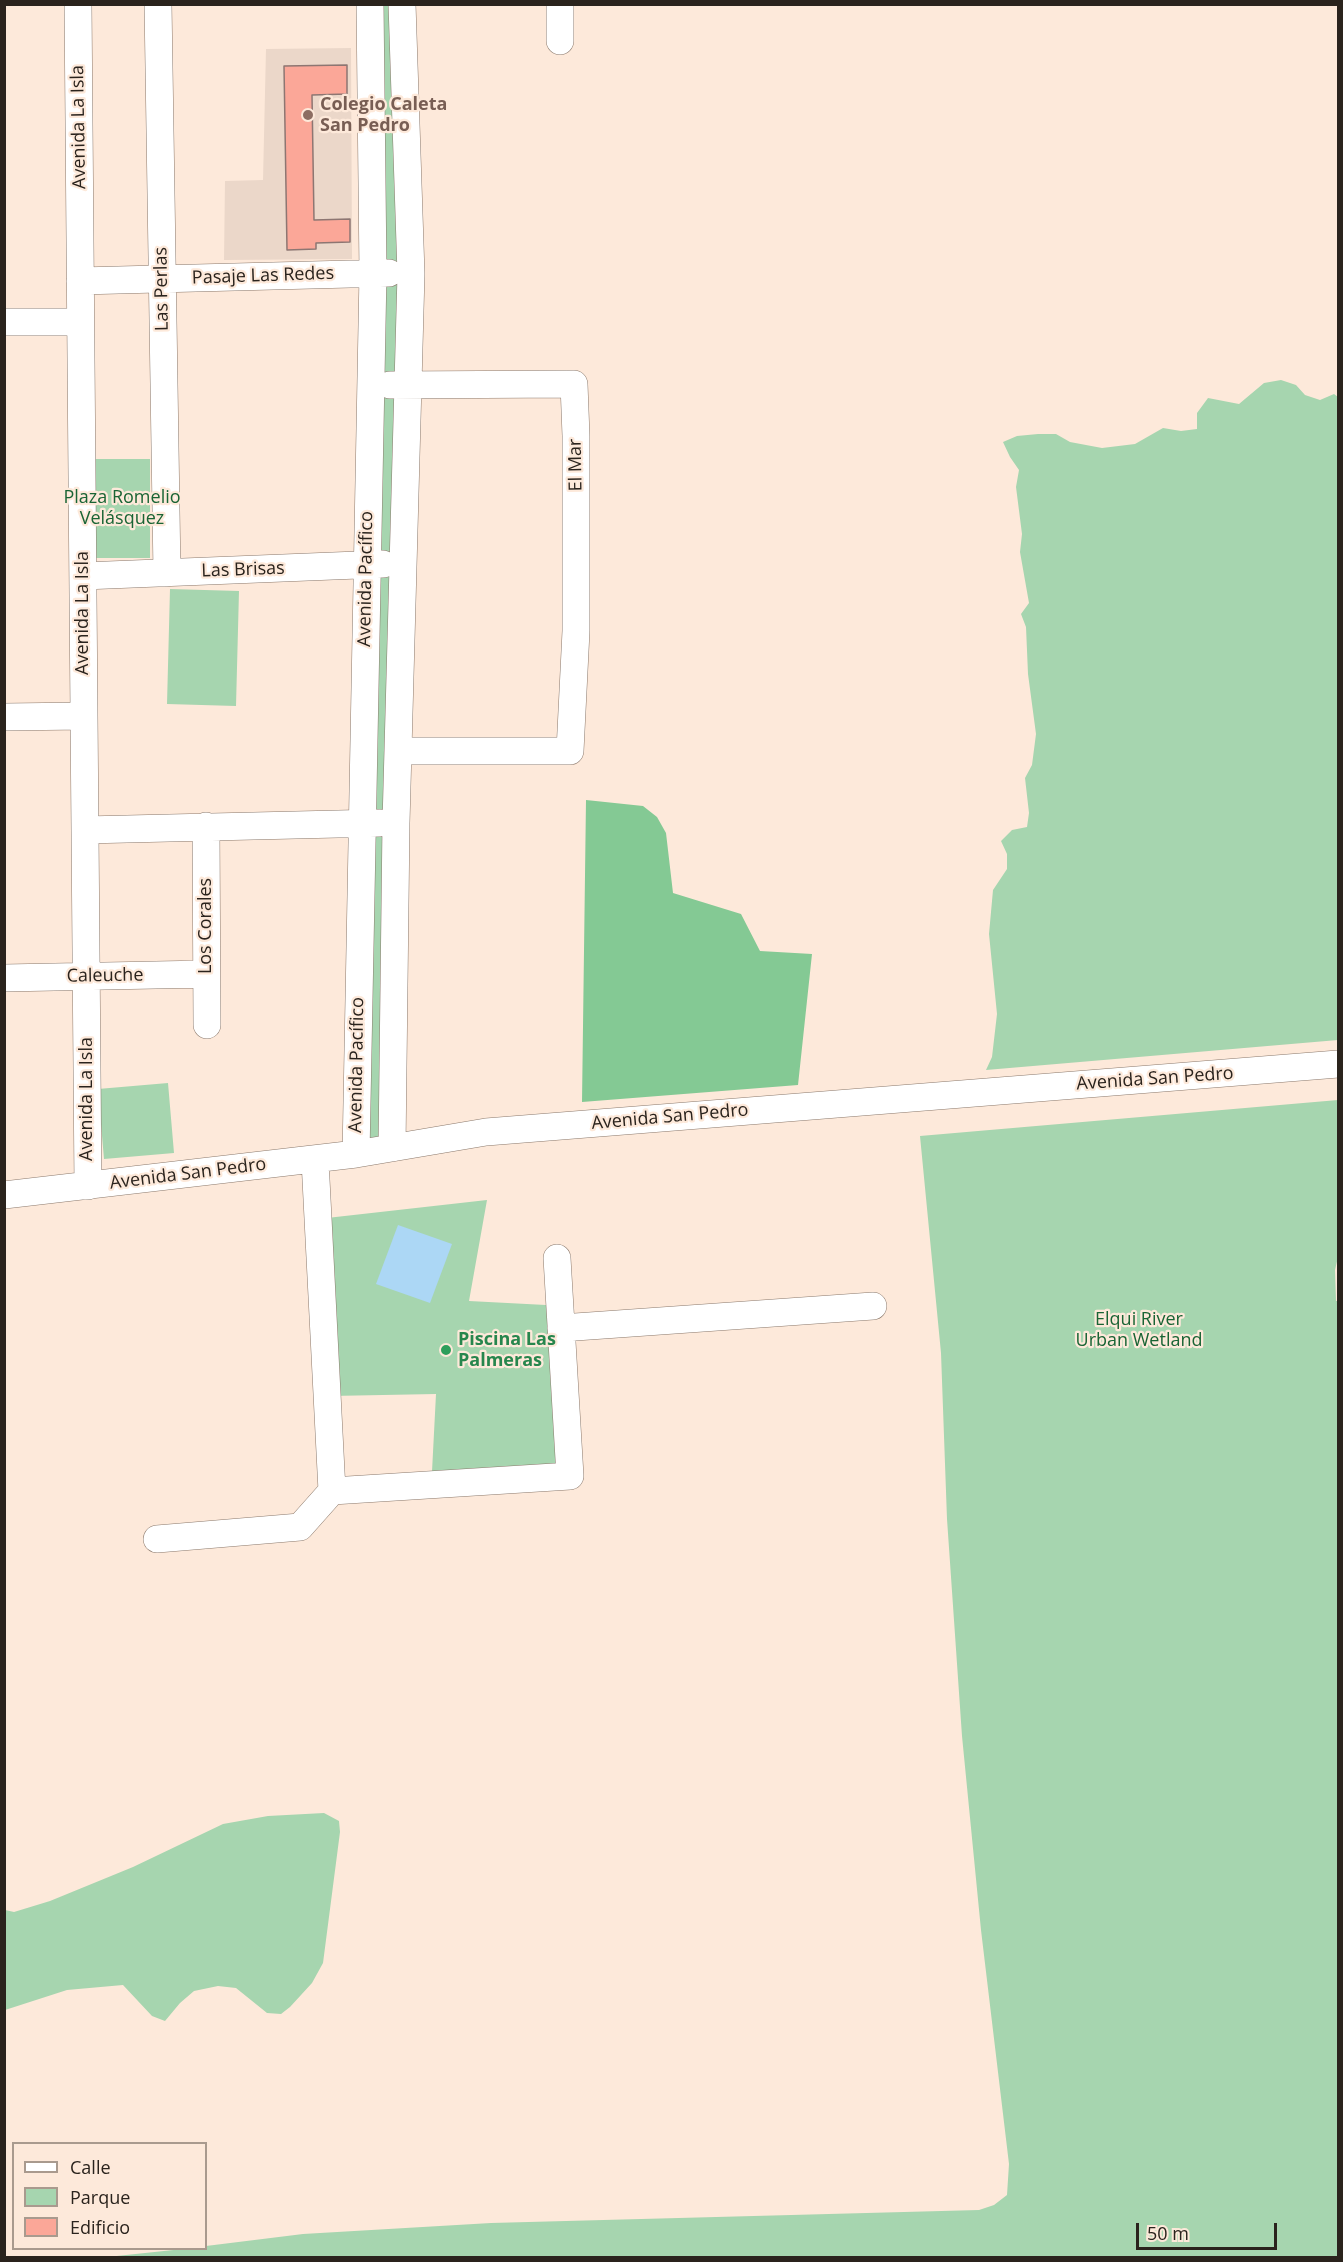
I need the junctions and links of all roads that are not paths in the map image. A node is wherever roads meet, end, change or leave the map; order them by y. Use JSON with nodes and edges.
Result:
{"nodes":[{"id":1,"x":78,"y":4,"type":"edge"},
{"id":2,"x":158,"y":4,"type":"edge"},
{"id":3,"x":370,"y":4,"type":"edge"},
{"id":4,"x":402,"y":4,"type":"edge"},
{"id":5,"x":560,"y":4,"type":"edge"},
{"id":6,"x":560,"y":41,"type":"dead end"},
{"id":7,"x":373,"y":273,"type":"junction"},
{"id":8,"x":411,"y":274,"type":"junction"},
{"id":9,"x":162,"y":279,"type":"junction"},
{"id":10,"x":80,"y":281,"type":"junction"},
{"id":11,"x":4,"y":322,"type":"edge"},
{"id":12,"x":80,"y":322,"type":"junction"},
{"id":13,"x":370,"y":385,"type":"junction"},
{"id":14,"x":408,"y":385,"type":"junction"},
{"id":15,"x":402,"y":563,"type":"junction"},
{"id":16,"x":367,"y":565,"type":"junction"},
{"id":17,"x":167,"y":573,"type":"junction"},
{"id":18,"x":82,"y":576,"type":"junction"},
{"id":19,"x":84,"y":716,"type":"junction"},
{"id":20,"x":4,"y":717,"type":"edge"},
{"id":21,"x":398,"y":752,"type":"junction"},
{"id":22,"x":362,"y":823,"type":"junction"},
{"id":23,"x":396,"y":823,"type":"junction"},
{"id":24,"x":206,"y":826,"type":"junction"},
{"id":25,"x":85,"y":830,"type":"junction"},
{"id":26,"x":206,"y":974,"type":"junction"},
{"id":27,"x":86,"y":977,"type":"junction"},
{"id":28,"x":4,"y":978,"type":"edge"},
{"id":29,"x":207,"y":1025,"type":"dead end"},
{"id":30,"x":1338,"y":1065,"type":"edge"},
{"id":31,"x":392,"y":1148,"type":"junction"},
{"id":32,"x":356,"y":1154,"type":"junction"},
{"id":33,"x":315,"y":1160,"type":"junction"},
{"id":34,"x":88,"y":1186,"type":"junction"},
{"id":35,"x":4,"y":1196,"type":"edge"},
{"id":36,"x":557,"y":1258,"type":"dead end"},
{"id":37,"x":873,"y":1306,"type":"dead end"},
{"id":38,"x":561,"y":1328,"type":"junction"},
{"id":39,"x":332,"y":1491,"type":"junction"},
{"id":40,"x":157,"y":1539,"type":"dead end"}],
"edges":[{"from":1,"to":10,"type":"street","name":"Avenida La Isla"},
{"from":2,"to":9,"type":"street","name":"Las Perlas"},
{"from":3,"to":7,"type":"street","name":"Avenida Pacífico"},
{"from":4,"to":8,"type":"street","name":"Avenida Pacífico"},
{"from":5,"to":6,"type":"street"},
{"from":7,"to":8,"type":"street","name":"Pasaje Las Redes"},
{"from":7,"to":9,"type":"street","name":"Pasaje Las Redes"},
{"from":7,"to":13,"type":"street","name":"Avenida Pacífico"},
{"from":8,"to":14,"type":"street","name":"Avenida Pacífico"},
{"from":9,"to":10,"type":"street","name":"Pasaje Las Redes"},
{"from":9,"to":17,"type":"street","name":"Las Perlas"},
{"from":10,"to":12,"type":"street","name":"Avenida La Isla"},
{"from":11,"to":12,"type":"street"},
{"from":12,"to":18,"type":"street","name":"Avenida La Isla"},
{"from":13,"to":14,"type":"street","name":"El Mar"},
{"from":13,"to":16,"type":"street","name":"Avenida Pacífico"},
{"from":14,"to":15,"type":"street","name":"Avenida Pacífico"},
{"from":14,"to":21,"type":"street","name":"El Mar"},
{"from":15,"to":16,"type":"street","name":"Las Brisas"},
{"from":15,"to":21,"type":"street","name":"Avenida Pacífico"},
{"from":16,"to":17,"type":"street","name":"Las Brisas"},
{"from":16,"to":22,"type":"street","name":"Avenida Pacífico"},
{"from":17,"to":18,"type":"street","name":"Las Brisas"},
{"from":18,"to":19,"type":"street","name":"Avenida La Isla"},
{"from":19,"to":20,"type":"street"},
{"from":19,"to":25,"type":"street","name":"Avenida La Isla"},
{"from":21,"to":23,"type":"street","name":"Avenida Pacífico"},
{"from":22,"to":23,"type":"street"},
{"from":22,"to":24,"type":"street"},
{"from":22,"to":32,"type":"street","name":"Avenida Pacífico"},
{"from":23,"to":31,"type":"street","name":"Avenida Pacífico"},
{"from":24,"to":25,"type":"street"},
{"from":24,"to":26,"type":"street","name":"Los Corales"},
{"from":25,"to":27,"type":"street","name":"Avenida La Isla"},
{"from":26,"to":27,"type":"street","name":"Caleuche"},
{"from":26,"to":29,"type":"street","name":"Los Corales"},
{"from":27,"to":28,"type":"street","name":"Caleuche"},
{"from":27,"to":34,"type":"street","name":"Avenida La Isla"},
{"from":30,"to":31,"type":"street","name":"Avenida San Pedro"},
{"from":31,"to":32,"type":"street","name":"Avenida San Pedro"},
{"from":32,"to":33,"type":"street","name":"Avenida San Pedro"},
{"from":33,"to":34,"type":"street","name":"Avenida San Pedro"},
{"from":33,"to":39,"type":"street"},
{"from":34,"to":35,"type":"street","name":"Avenida San Pedro"},
{"from":36,"to":38,"type":"street"},
{"from":37,"to":38,"type":"street"},
{"from":38,"to":39,"type":"street"},
{"from":39,"to":40,"type":"street"}]}
